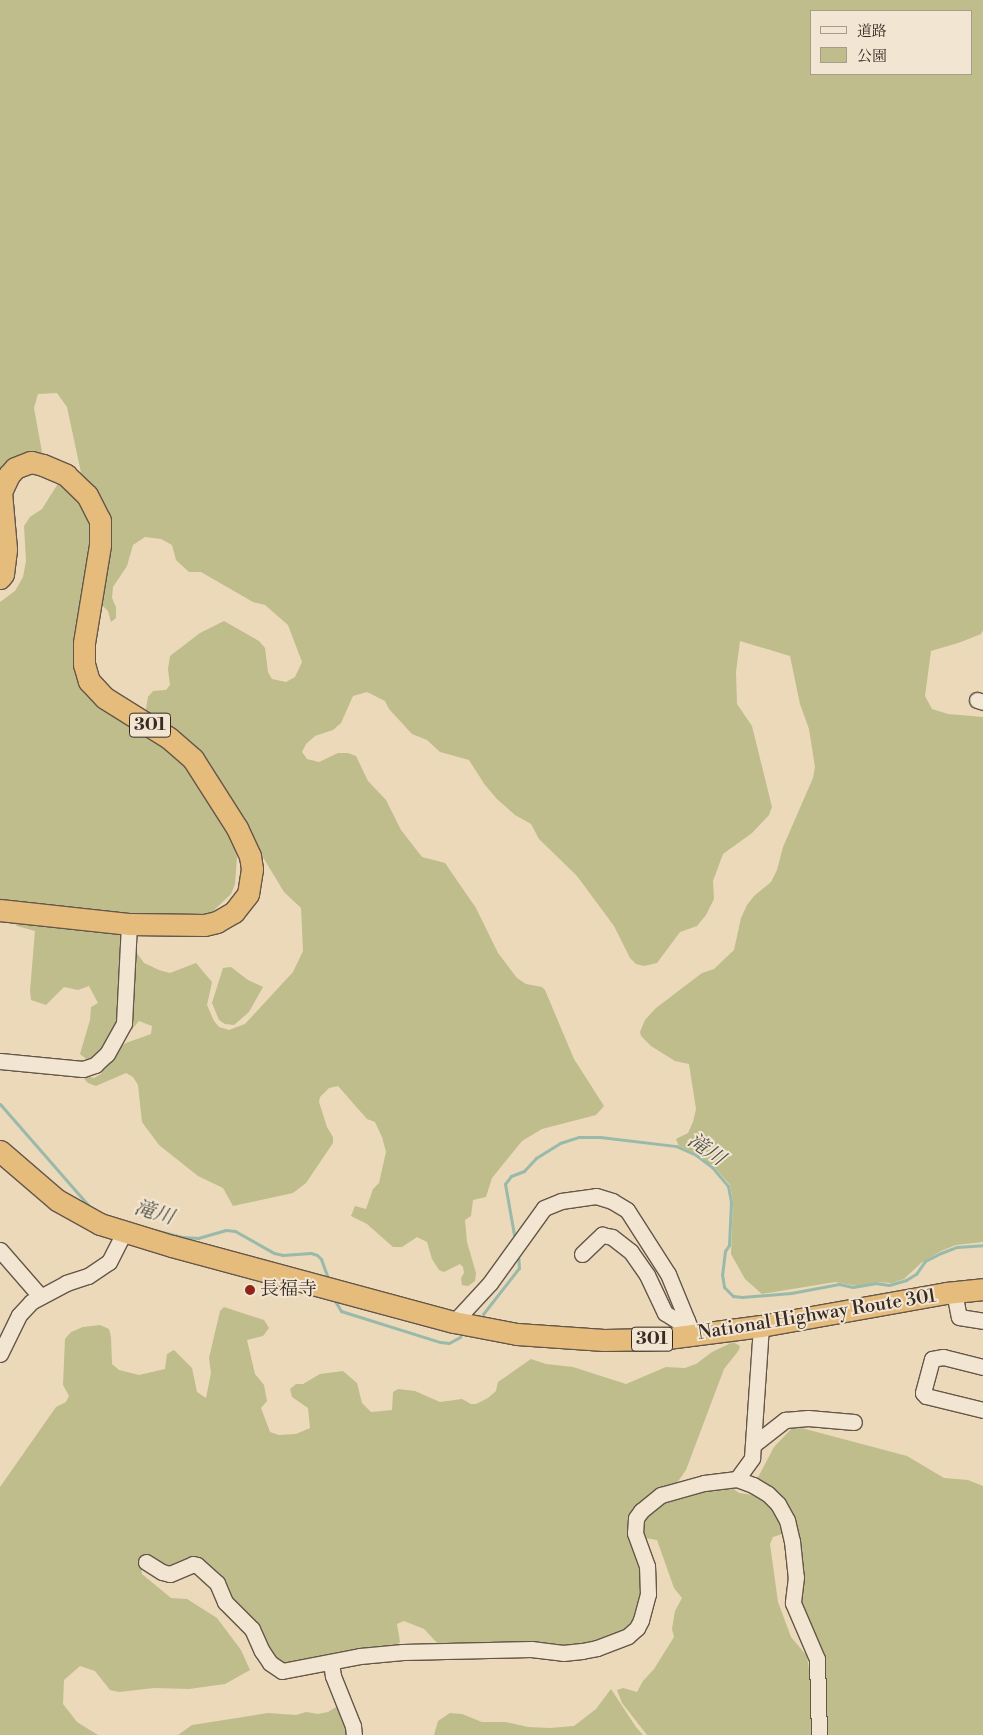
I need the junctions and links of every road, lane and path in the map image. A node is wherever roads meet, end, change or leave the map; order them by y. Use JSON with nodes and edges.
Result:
{"nodes":[{"id":1,"x":0,"y":578,"type":"edge"},
{"id":2,"x":0,"y":910,"type":"edge"},
{"id":3,"x":129,"y":924,"type":"junction"},
{"id":4,"x":0,"y":1061,"type":"edge"},
{"id":5,"x":0,"y":1151,"type":"edge"},
{"id":6,"x":124,"y":1233,"type":"junction"},
{"id":7,"x":0,"y":1250,"type":"edge"},
{"id":8,"x":582,"y":1254,"type":"dead end"},
{"id":9,"x":983,"y":1289,"type":"edge"},
{"id":10,"x":954,"y":1292,"type":"junction"},
{"id":11,"x":40,"y":1296,"type":"junction"},
{"id":12,"x":983,"y":1321,"type":"edge"},
{"id":13,"x":454,"y":1322,"type":"junction"},
{"id":14,"x":761,"y":1326,"type":"junction"},
{"id":15,"x":690,"y":1328,"type":"junction"},
{"id":16,"x":0,"y":1354,"type":"edge"},
{"id":17,"x":983,"y":1367,"type":"edge"},
{"id":18,"x":983,"y":1410,"type":"edge"},
{"id":19,"x":854,"y":1422,"type":"dead end"},
{"id":20,"x":753,"y":1445,"type":"junction"},
{"id":21,"x":736,"y":1479,"type":"junction"},
{"id":22,"x":146,"y":1562,"type":"dead end"},
{"id":23,"x":331,"y":1662,"type":"junction"},
{"id":24,"x":354,"y":1735,"type":"edge"},
{"id":25,"x":819,"y":1735,"type":"edge"}],
"edges":[{"from":1,"to":3,"type":"highway","number":"301"},
{"from":2,"to":3,"type":"highway","number":"301"},
{"from":3,"to":4,"type":"street"},
{"from":5,"to":6,"type":"highway","name":"National Highway Route 301","number":"301"},
{"from":6,"to":11,"type":"street"},
{"from":6,"to":13,"type":"highway","name":"National Highway Route 301","number":"301"},
{"from":7,"to":11,"type":"street"},
{"from":8,"to":15,"type":"street"},
{"from":9,"to":10,"type":"highway","name":"National Highway Route 301","number":"301"},
{"from":10,"to":12,"type":"street"},
{"from":10,"to":14,"type":"highway","name":"National Highway Route 301","number":"301"},
{"from":11,"to":16,"type":"street"},
{"from":13,"to":15,"type":"highway","name":"National Highway Route 301","number":"301"},
{"from":13,"to":15,"type":"street"},
{"from":14,"to":15,"type":"highway","name":"National Highway Route 301","number":"301"},
{"from":14,"to":20,"type":"street"},
{"from":17,"to":18,"type":"street"},
{"from":19,"to":20,"type":"street"},
{"from":20,"to":21,"type":"street"},
{"from":21,"to":23,"type":"street"},
{"from":21,"to":25,"type":"street"},
{"from":22,"to":23,"type":"street"},
{"from":23,"to":24,"type":"street"}]}
